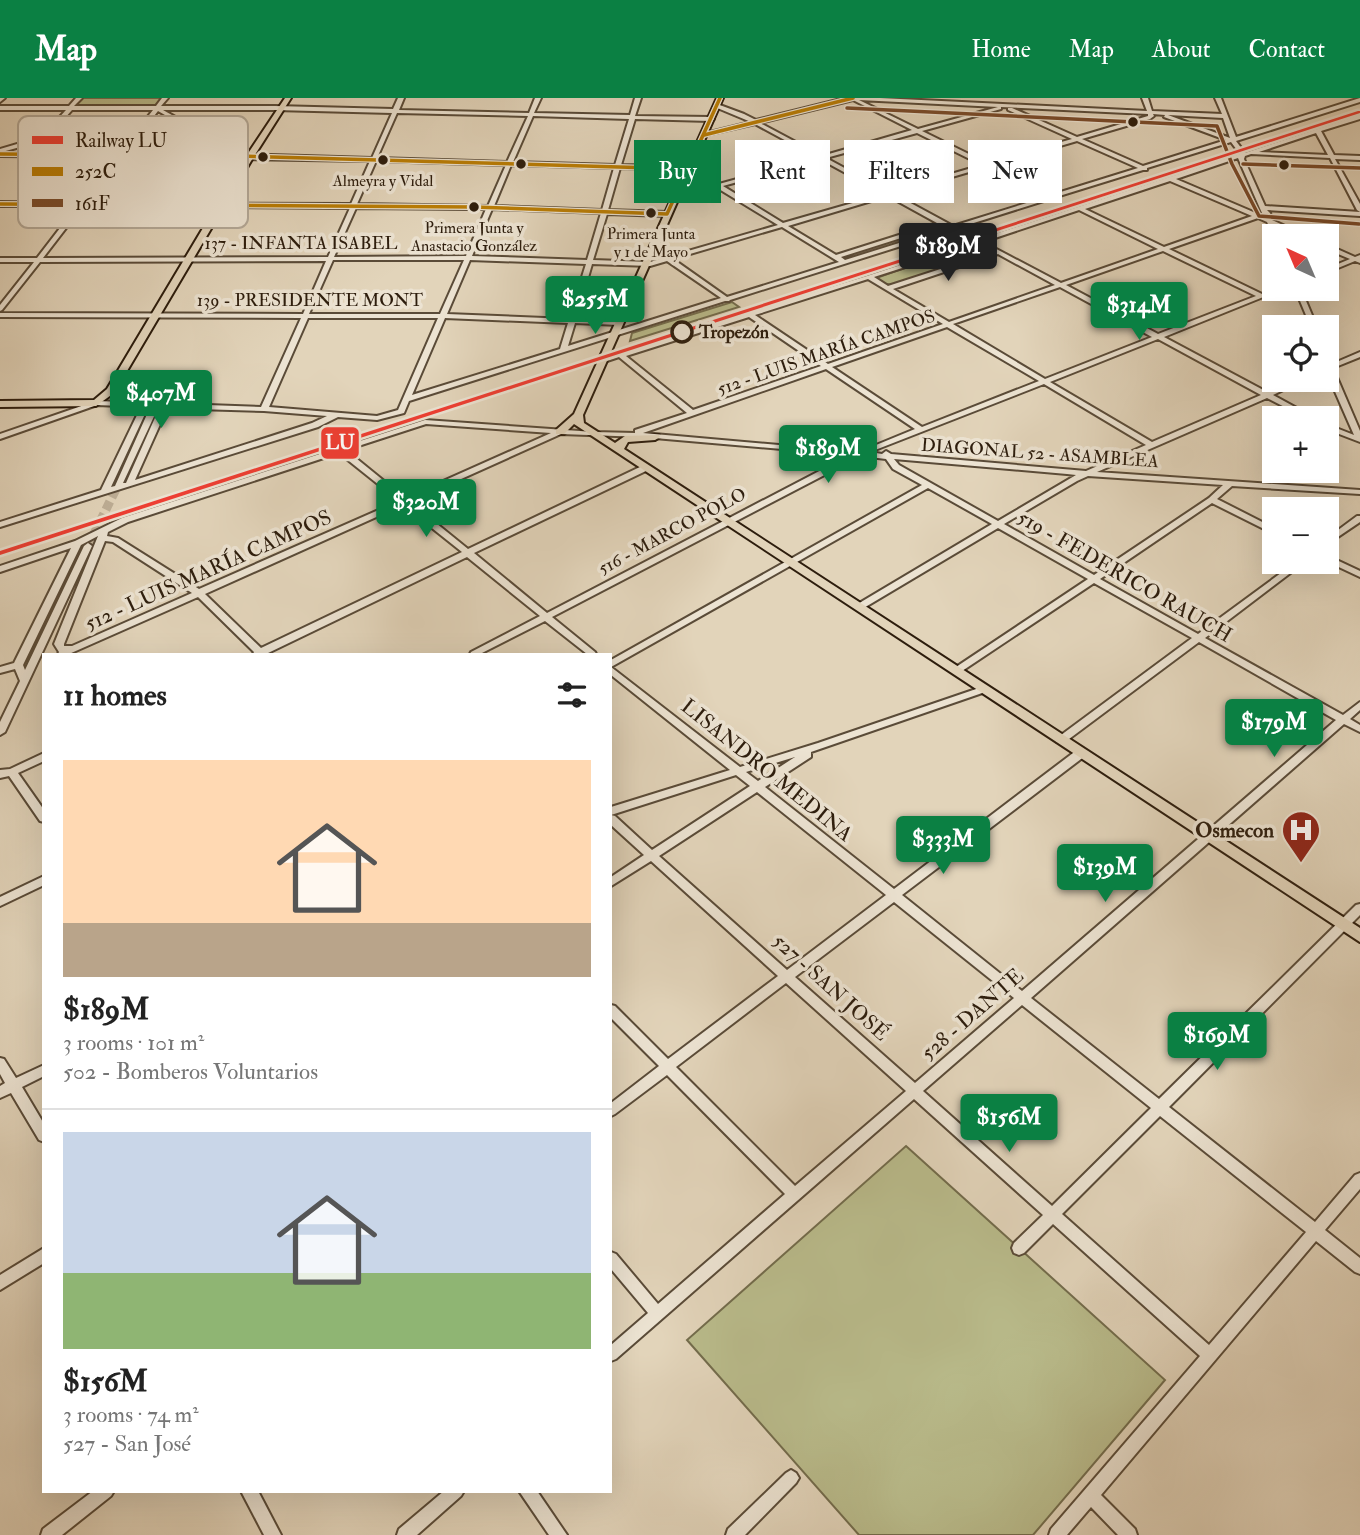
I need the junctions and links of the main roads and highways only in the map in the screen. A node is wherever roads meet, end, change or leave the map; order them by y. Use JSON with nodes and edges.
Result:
{"nodes":[{"id":1,"x":281,"y":98,"type":"edge"},
{"id":2,"x":288,"y":98,"type":"edge"},
{"id":3,"x":720,"y":98,"type":"edge"},
{"id":4,"x":278,"y":108,"type":"junction"},
{"id":5,"x":248,"y":151,"type":"edge"},
{"id":6,"x":203,"y":228,"type":"edge"},
{"id":7,"x":0,"y":404,"type":"edge"},
{"id":8,"x":578,"y":415,"type":"junction"},
{"id":9,"x":560,"y":432,"type":"road end"},
{"id":10,"x":655,"y":437,"type":"road end"},
{"id":11,"x":619,"y":451,"type":"junction"},
{"id":12,"x":1360,"y":936,"type":"edge"}],
"edges":[{"from":1,"to":4,"type":"main road"},
{"from":2,"to":4,"type":"main road"},
{"from":3,"to":8,"type":"main road"},
{"from":4,"to":5,"type":"main road"},
{"from":6,"to":7,"type":"main road"},
{"from":8,"to":9,"type":"main road"},
{"from":8,"to":11,"type":"main road"},
{"from":10,"to":11,"type":"main road"},
{"from":11,"to":12,"type":"main road"}]}
